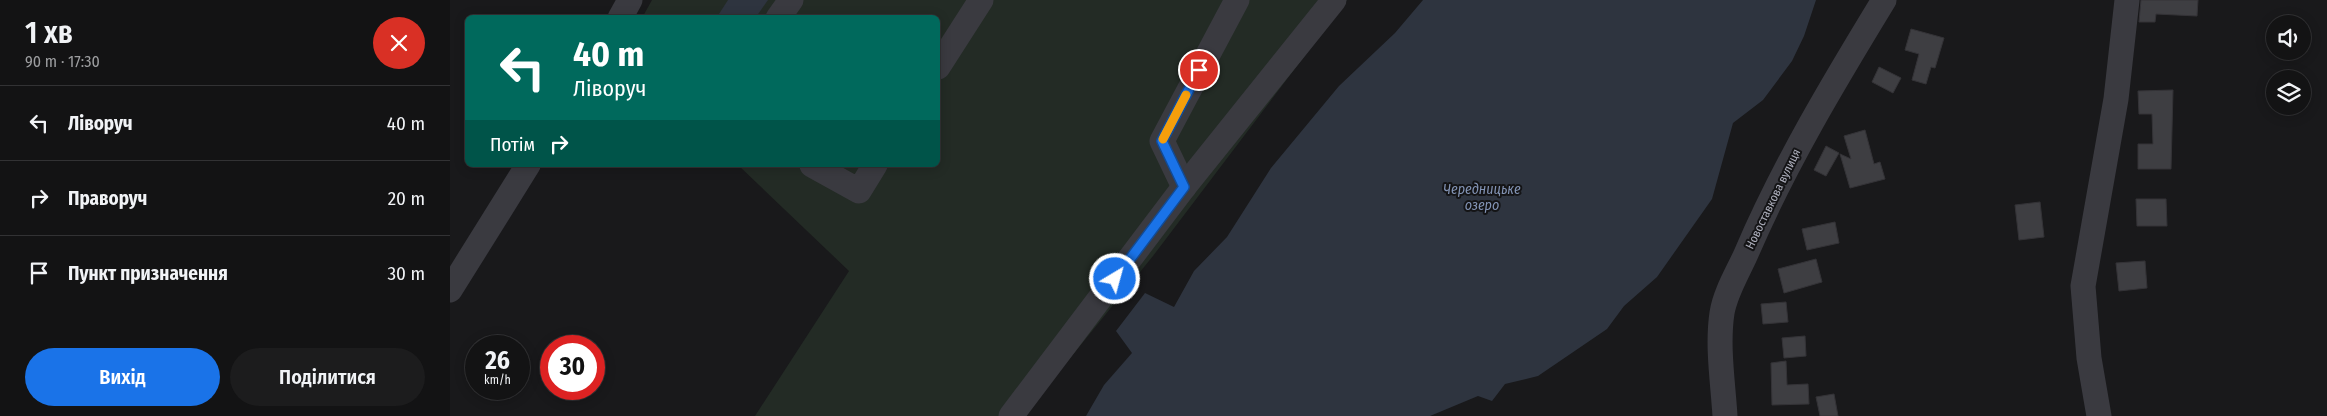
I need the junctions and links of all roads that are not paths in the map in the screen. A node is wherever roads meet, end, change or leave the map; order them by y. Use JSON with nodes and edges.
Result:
{"nodes":[{"id":1,"x":790,"y":0,"type":"edge"},
{"id":2,"x":981,"y":0,"type":"edge"},
{"id":3,"x":1237,"y":0,"type":"edge"},
{"id":4,"x":1334,"y":0,"type":"edge"},
{"id":5,"x":1884,"y":0,"type":"edge"},
{"id":6,"x":2127,"y":0,"type":"edge"},
{"id":7,"x":780,"y":15,"type":"edge"},
{"id":8,"x":940,"y":64,"type":"edge"},
{"id":9,"x":527,"y":167,"type":"edge"},
{"id":10,"x":816,"y":167,"type":"edge"},
{"id":11,"x":874,"y":167,"type":"edge"},
{"id":12,"x":1184,"y":187,"type":"junction"},
{"id":13,"x":450,"y":290,"type":"edge"},
{"id":14,"x":1011,"y":416,"type":"edge"},
{"id":15,"x":1725,"y":416,"type":"edge"},
{"id":16,"x":2099,"y":416,"type":"edge"}],
"edges":[{"from":1,"to":7,"type":"street"},
{"from":2,"to":8,"type":"street"},
{"from":3,"to":12,"type":"street"},
{"from":4,"to":12,"type":"street"},
{"from":5,"to":15,"type":"street","name":"Новоставкова вулиця"},
{"from":6,"to":16,"type":"street"},
{"from":9,"to":13,"type":"street"},
{"from":10,"to":11,"type":"street"},
{"from":12,"to":14,"type":"street"}]}
